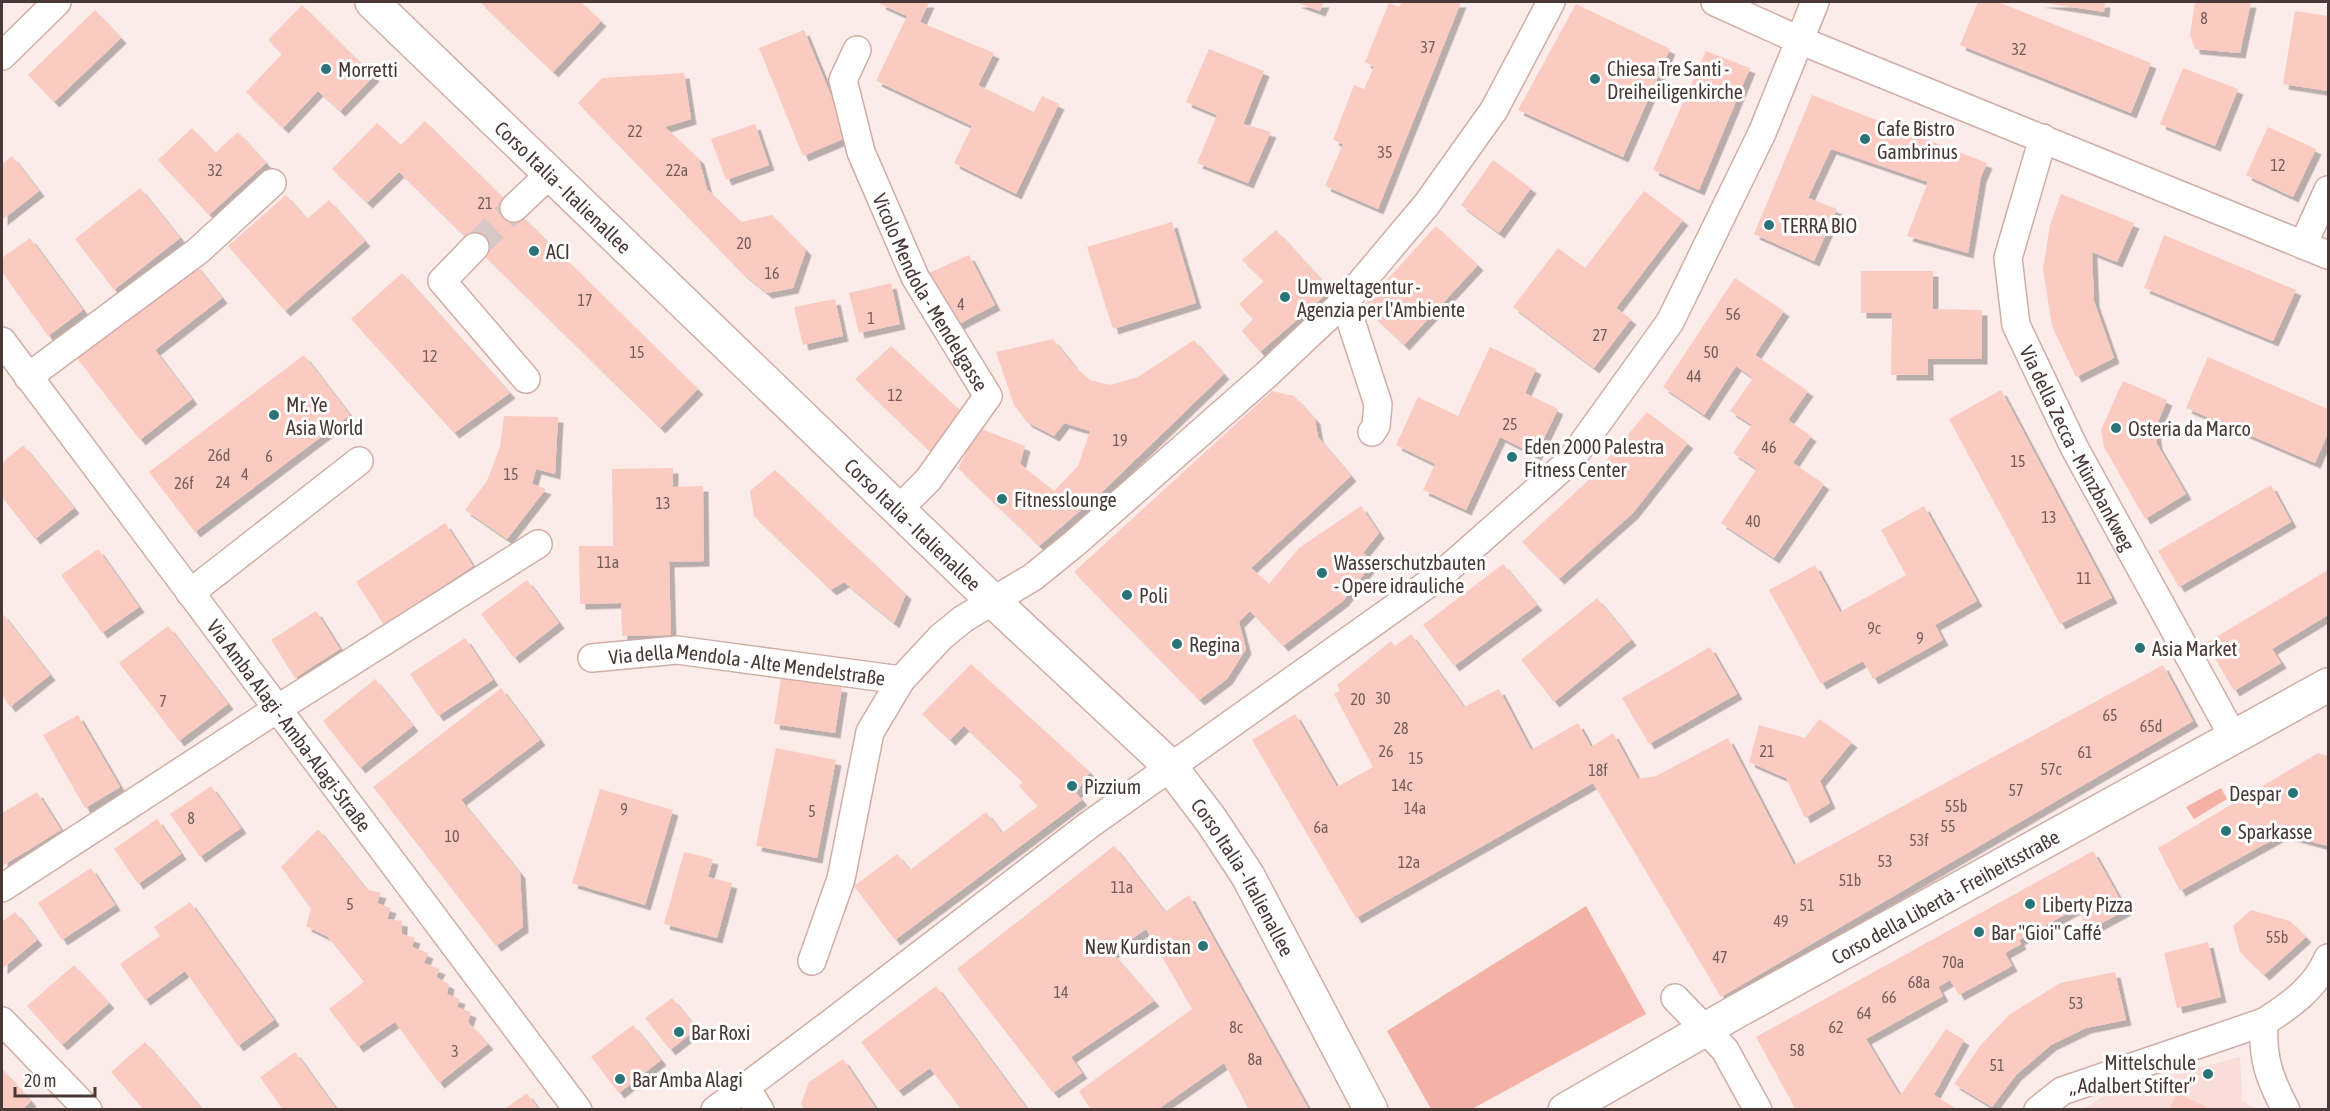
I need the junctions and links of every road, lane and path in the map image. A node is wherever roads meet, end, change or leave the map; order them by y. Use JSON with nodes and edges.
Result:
{"nodes":[{"id":1,"x":57,"y":2,"type":"edge"},
{"id":2,"x":372,"y":2,"type":"edge"},
{"id":3,"x":1551,"y":2,"type":"edge"},
{"id":4,"x":1716,"y":2,"type":"edge"},
{"id":5,"x":1815,"y":2,"type":"edge"},
{"id":6,"x":1799,"y":40,"type":"junction"},
{"id":7,"x":857,"y":50,"type":"dead end"},
{"id":8,"x":2,"y":56,"type":"edge"},
{"id":9,"x":2043,"y":138,"type":"junction"},
{"id":10,"x":551,"y":172,"type":"junction"},
{"id":11,"x":272,"y":183,"type":"dead end"},
{"id":12,"x":2328,"y":190,"type":"edge"},
{"id":13,"x":514,"y":208,"type":"tunnel mouth"},
{"id":14,"x":2303,"y":245,"type":"junction"},
{"id":15,"x":475,"y":247,"type":"tunnel mouth"},
{"id":16,"x":2328,"y":255,"type":"edge"},
{"id":17,"x":1341,"y":304,"type":"junction"},
{"id":18,"x":2,"y":341,"type":"edge"},
{"id":19,"x":28,"y":377,"type":"junction"},
{"id":20,"x":526,"y":379,"type":"dead end"},
{"id":21,"x":1372,"y":432,"type":"dead end"},
{"id":22,"x":359,"y":461,"type":"dead end"},
{"id":23,"x":898,"y":510,"type":"junction"},
{"id":24,"x":538,"y":544,"type":"dead end"},
{"id":25,"x":190,"y":593,"type":"junction"},
{"id":26,"x":993,"y":601,"type":"junction"},
{"id":27,"x":592,"y":658,"type":"dead end"},
{"id":28,"x":901,"y":680,"type":"junction"},
{"id":29,"x":2328,"y":685,"type":"edge"},
{"id":30,"x":277,"y":708,"type":"junction"},
{"id":31,"x":2234,"y":738,"type":"junction"},
{"id":32,"x":1170,"y":766,"type":"junction"},
{"id":33,"x":2,"y":888,"type":"edge"},
{"id":34,"x":2328,"y":958,"type":"edge"},
{"id":35,"x":812,"y":961,"type":"dead end"},
{"id":36,"x":1675,"y":998,"type":"dead end"},
{"id":37,"x":2,"y":1021,"type":"edge"},
{"id":38,"x":2264,"y":1022,"type":"junction"},
{"id":39,"x":1704,"y":1030,"type":"junction"},
{"id":40,"x":745,"y":1088,"type":"junction"},
{"id":41,"x":88,"y":1110,"type":"edge"},
{"id":42,"x":578,"y":1110,"type":"edge"},
{"id":43,"x":715,"y":1110,"type":"edge"},
{"id":44,"x":760,"y":1110,"type":"edge"},
{"id":45,"x":1371,"y":1110,"type":"edge"},
{"id":46,"x":1565,"y":1110,"type":"edge"},
{"id":47,"x":1758,"y":1110,"type":"edge"},
{"id":48,"x":2038,"y":1110,"type":"edge"},
{"id":49,"x":2286,"y":1110,"type":"edge"}],
"edges":[{"from":1,"to":8,"type":"street"},
{"from":2,"to":10,"type":"main road","name":"Corso Italia - Italienallee"},
{"from":3,"to":17,"type":"street","name":"Via della Mendola - Alte Mendelstraße"},
{"from":4,"to":6,"type":"street"},
{"from":5,"to":6,"type":"street"},
{"from":6,"to":9,"type":"street"},
{"from":6,"to":32,"type":"street"},
{"from":7,"to":23,"type":"street","name":"Vicolo Mendola - Mendelgasse"},
{"from":9,"to":14,"type":"street"},
{"from":9,"to":31,"type":"street","name":"Via della Zecca - Münzbankweg"},
{"from":10,"to":13,"type":"street"},
{"from":10,"to":23,"type":"main road","name":"Corso Italia - Italienallee"},
{"from":11,"to":19,"type":"street"},
{"from":12,"to":14,"type":"street"},
{"from":14,"to":16,"type":"street"},
{"from":15,"to":20,"type":"street"},
{"from":17,"to":21,"type":"street"},
{"from":17,"to":26,"type":"street","name":"Via della Mendola - Alte Mendelstraße"},
{"from":18,"to":19,"type":"street","name":"Via Amba Alagi - Amba-Alagi-Straße"},
{"from":19,"to":25,"type":"street","name":"Via Amba Alagi - Amba-Alagi-Straße"},
{"from":22,"to":25,"type":"street"},
{"from":23,"to":26,"type":"main road","name":"Corso Italia - Italienallee"},
{"from":24,"to":30,"type":"street"},
{"from":25,"to":30,"type":"street","name":"Via Amba Alagi - Amba-Alagi-Straße"},
{"from":26,"to":28,"type":"street","name":"Via della Mendola - Alte Mendelstraße"},
{"from":26,"to":32,"type":"main road","name":"Corso Italia - Italienallee"},
{"from":27,"to":28,"type":"street","name":"Via della Mendola - Alte Mendelstraße"},
{"from":28,"to":35,"type":"street","name":"Via della Mendola - Alte Mendelstraße"},
{"from":29,"to":31,"type":"main road","name":"Corso della Libertà - Freiheitsstraße"},
{"from":30,"to":33,"type":"street"},
{"from":30,"to":42,"type":"street","name":"Via Amba Alagi - Amba-Alagi-Straße"},
{"from":31,"to":39,"type":"main road","name":"Corso della Libertà - Freiheitsstraße"},
{"from":32,"to":40,"type":"street"},
{"from":32,"to":45,"type":"main road","name":"Corso Italia - Italienallee"},
{"from":34,"to":38,"type":"street"},
{"from":36,"to":39,"type":"street"},
{"from":37,"to":41,"type":"street"},
{"from":38,"to":48,"type":"street"},
{"from":38,"to":49,"type":"street"},
{"from":39,"to":46,"type":"main road","name":"Corso della Libertà - Freiheitsstraße"},
{"from":39,"to":47,"type":"street"},
{"from":40,"to":43,"type":"street"},
{"from":40,"to":44,"type":"street"}]}
